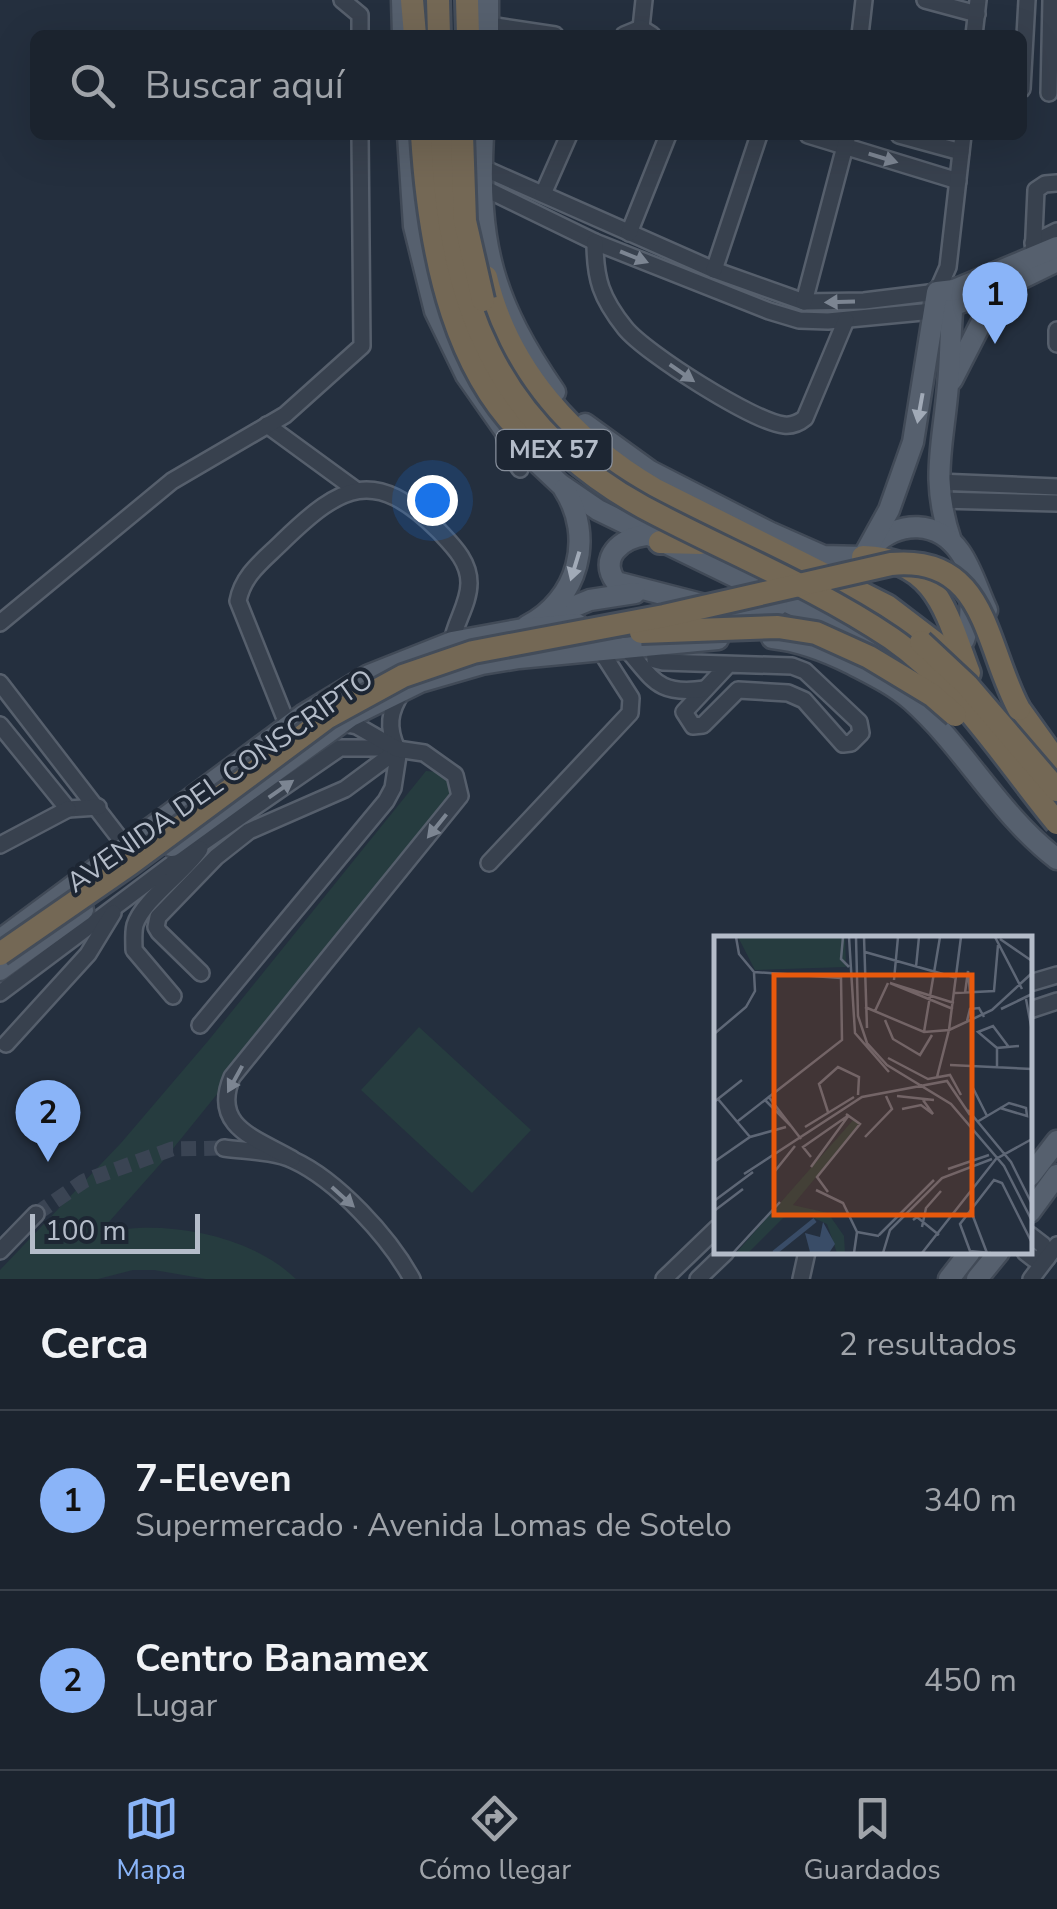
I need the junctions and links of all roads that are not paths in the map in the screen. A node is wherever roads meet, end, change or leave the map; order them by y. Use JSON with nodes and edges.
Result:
{"nodes":[{"id":1,"x":342,"y":0,"type":"edge"},
{"id":2,"x":438,"y":0,"type":"edge"},
{"id":3,"x":459,"y":0,"type":"edge"},
{"id":4,"x":467,"y":0,"type":"edge"},
{"id":5,"x":478,"y":0,"type":"edge"},
{"id":6,"x":488,"y":0,"type":"edge"},
{"id":7,"x":644,"y":0,"type":"edge"},
{"id":8,"x":864,"y":0,"type":"edge"},
{"id":9,"x":925,"y":0,"type":"edge"},
{"id":10,"x":1027,"y":0,"type":"edge"},
{"id":11,"x":1051,"y":0,"type":"edge"},
{"id":12,"x":978,"y":7,"type":"edge"},
{"id":13,"x":360,"y":30,"type":"edge"},
{"id":14,"x":439,"y":30,"type":"edge"},
{"id":15,"x":460,"y":30,"type":"edge"},
{"id":16,"x":480,"y":30,"type":"edge"},
{"id":17,"x":481,"y":30,"type":"edge"},
{"id":18,"x":481,"y":30,"type":"edge"},
{"id":19,"x":647,"y":30,"type":"edge"},
{"id":20,"x":861,"y":30,"type":"edge"},
{"id":21,"x":1025,"y":30,"type":"edge"},
{"id":22,"x":1027,"y":92,"type":"edge"},
{"id":23,"x":1053,"y":93,"type":"edge"},
{"id":24,"x":360,"y":140,"type":"edge"},
{"id":25,"x":408,"y":140,"type":"edge"},
{"id":26,"x":423,"y":140,"type":"edge"},
{"id":27,"x":431,"y":140,"type":"edge"},
{"id":28,"x":442,"y":140,"type":"edge"},
{"id":29,"x":463,"y":140,"type":"edge"},
{"id":30,"x":477,"y":140,"type":"edge"},
{"id":31,"x":477,"y":140,"type":"edge"},
{"id":32,"x":477,"y":140,"type":"edge"},
{"id":33,"x":567,"y":140,"type":"edge"},
{"id":34,"x":666,"y":140,"type":"edge"},
{"id":35,"x":758,"y":140,"type":"edge"},
{"id":36,"x":847,"y":141,"type":"edge"},
{"id":37,"x":962,"y":143,"type":"edge"},
{"id":38,"x":958,"y":181,"type":"junction"},
{"id":39,"x":475,"y":183,"type":"junction"},
{"id":40,"x":1057,"y":183,"type":"edge"},
{"id":41,"x":543,"y":194,"type":"junction"},
{"id":42,"x":1057,"y":231,"type":"edge"},
{"id":43,"x":629,"y":234,"type":"junction"},
{"id":44,"x":594,"y":242,"type":"junction"},
{"id":45,"x":1057,"y":247,"type":"edge"},
{"id":46,"x":1033,"y":250,"type":"junction"},
{"id":47,"x":1057,"y":262,"type":"edge"},
{"id":48,"x":714,"y":270,"type":"junction"},
{"id":49,"x":998,"y":290,"type":"junction"},
{"id":50,"x":944,"y":300,"type":"junction"},
{"id":51,"x":804,"y":302,"type":"junction"},
{"id":52,"x":846,"y":320,"type":"junction"},
{"id":53,"x":1057,"y":330,"type":"edge"},
{"id":54,"x":1057,"y":344,"type":"edge"},
{"id":55,"x":948,"y":386,"type":"junction"},
{"id":56,"x":267,"y":425,"type":"junction"},
{"id":57,"x":503,"y":429,"type":"junction"},
{"id":58,"x":520,"y":469,"type":"dead end"},
{"id":59,"x":602,"y":480,"type":"junction"},
{"id":60,"x":560,"y":484,"type":"junction"},
{"id":61,"x":1057,"y":487,"type":"edge"},
{"id":62,"x":356,"y":490,"type":"junction"},
{"id":63,"x":939,"y":491,"type":"junction"},
{"id":64,"x":1057,"y":502,"type":"edge"},
{"id":65,"x":653,"y":539,"type":"junction"},
{"id":66,"x":952,"y":541,"type":"junction"},
{"id":67,"x":701,"y":544,"type":"junction"},
{"id":68,"x":857,"y":563,"type":"junction"},
{"id":69,"x":971,"y":574,"type":"junction"},
{"id":70,"x":652,"y":593,"type":"junction"},
{"id":71,"x":778,"y":606,"type":"dead end"},
{"id":72,"x":740,"y":613,"type":"junction"},
{"id":73,"x":0,"y":623,"type":"edge"},
{"id":74,"x":526,"y":626,"type":"junction"},
{"id":75,"x":964,"y":640,"type":"dead end"},
{"id":76,"x":452,"y":642,"type":"junction"},
{"id":77,"x":588,"y":643,"type":"junction"},
{"id":78,"x":654,"y":644,"type":"junction"},
{"id":79,"x":624,"y":646,"type":"junction"},
{"id":80,"x":471,"y":656,"type":"junction"},
{"id":81,"x":495,"y":662,"type":"junction"},
{"id":82,"x":728,"y":664,"type":"junction"},
{"id":83,"x":969,"y":673,"type":"junction"},
{"id":84,"x":0,"y":683,"type":"edge"},
{"id":85,"x":405,"y":688,"type":"junction"},
{"id":86,"x":706,"y":689,"type":"junction"},
{"id":87,"x":351,"y":717,"type":"junction"},
{"id":88,"x":0,"y":725,"type":"edge"},
{"id":89,"x":288,"y":726,"type":"junction"},
{"id":90,"x":307,"y":748,"type":"junction"},
{"id":91,"x":398,"y":749,"type":"junction"},
{"id":92,"x":1057,"y":751,"type":"edge"},
{"id":93,"x":1057,"y":762,"type":"edge"},
{"id":94,"x":1057,"y":777,"type":"edge"},
{"id":95,"x":1024,"y":783,"type":"junction"},
{"id":96,"x":1057,"y":790,"type":"edge"},
{"id":97,"x":98,"y":806,"type":"junction"},
{"id":98,"x":68,"y":809,"type":"junction"},
{"id":99,"x":253,"y":819,"type":"junction"},
{"id":100,"x":1057,"y":820,"type":"edge"},
{"id":101,"x":120,"y":839,"type":"junction"},
{"id":102,"x":206,"y":842,"type":"junction"},
{"id":103,"x":0,"y":845,"type":"edge"},
{"id":104,"x":1057,"y":855,"type":"edge"},
{"id":105,"x":488,"y":863,"type":"dead end"},
{"id":106,"x":146,"y":875,"type":"junction"},
{"id":107,"x":117,"y":905,"type":"junction"},
{"id":108,"x":0,"y":940,"type":"edge"},
{"id":109,"x":0,"y":954,"type":"edge"},
{"id":110,"x":0,"y":970,"type":"edge"},
{"id":111,"x":201,"y":974,"type":"dead end"},
{"id":112,"x":1057,"y":975,"type":"edge"},
{"id":113,"x":1032,"y":982,"type":"edge"},
{"id":114,"x":0,"y":993,"type":"edge"},
{"id":115,"x":173,"y":996,"type":"dead end"},
{"id":116,"x":1057,"y":1001,"type":"edge"},
{"id":117,"x":1032,"y":1009,"type":"edge"},
{"id":118,"x":200,"y":1025,"type":"dead end"},
{"id":119,"x":6,"y":1044,"type":"dead end"},
{"id":120,"x":1057,"y":1140,"type":"edge"},
{"id":121,"x":224,"y":1148,"type":"tunnel mouth"},
{"id":122,"x":292,"y":1159,"type":"junction"},
{"id":123,"x":1032,"y":1173,"type":"edge"},
{"id":124,"x":1057,"y":1175,"type":"edge"},
{"id":125,"x":1032,"y":1209,"type":"edge"},
{"id":126,"x":36,"y":1214,"type":"tunnel mouth"},
{"id":127,"x":1032,"y":1237,"type":"edge"},
{"id":128,"x":714,"y":1248,"type":"edge"},
{"id":129,"x":0,"y":1251,"type":"edge"},
{"id":130,"x":714,"y":1253,"type":"edge"},
{"id":131,"x":806,"y":1254,"type":"edge"},
{"id":132,"x":968,"y":1254,"type":"edge"},
{"id":133,"x":997,"y":1254,"type":"edge"},
{"id":134,"x":1027,"y":1254,"type":"edge"},
{"id":135,"x":1053,"y":1255,"type":"edge"},
{"id":136,"x":412,"y":1279,"type":"edge"},
{"id":137,"x":664,"y":1279,"type":"edge"},
{"id":138,"x":698,"y":1279,"type":"edge"},
{"id":139,"x":800,"y":1279,"type":"edge"},
{"id":140,"x":949,"y":1279,"type":"edge"},
{"id":141,"x":977,"y":1279,"type":"edge"},
{"id":142,"x":1031,"y":1279,"type":"edge"}],
"edges":[{"from":1,"to":13,"type":"street"},
{"from":2,"to":14,"type":"highway"},
{"from":3,"to":15,"type":"highway"},
{"from":4,"to":16,"type":"highway"},
{"from":5,"to":17,"type":"highway"},
{"from":6,"to":18,"type":"main road"},
{"from":7,"to":19,"type":"street"},
{"from":8,"to":20,"type":"street"},
{"from":9,"to":12,"type":"street"},
{"from":10,"to":21,"type":"street"},
{"from":11,"to":23,"type":"street"},
{"from":22,"to":23,"type":"street"},
{"from":24,"to":56,"type":"street"},
{"from":25,"to":57,"type":"main road"},
{"from":26,"to":59,"type":"highway","bridge":true},
{"from":27,"to":67,"type":"highway","number":"MEX 57"},
{"from":28,"to":59,"type":"highway","bridge":true},
{"from":29,"to":39,"type":"highway","bridge":true},
{"from":30,"to":39,"type":"highway","bridge":true},
{"from":31,"to":39,"type":"main road"},
{"from":32,"to":83,"type":"highway","number":"MEX 57"},
{"from":33,"to":41,"type":"street"},
{"from":34,"to":43,"type":"street"},
{"from":35,"to":48,"type":"street"},
{"from":36,"to":38,"type":"street","one_way":true},
{"from":36,"to":51,"type":"street"},
{"from":37,"to":38,"type":"street"},
{"from":38,"to":50,"type":"street"},
{"from":39,"to":41,"type":"street"},
{"from":39,"to":44,"type":"street"},
{"from":39,"to":68,"type":"main road"},
{"from":39,"to":96,"type":"highway","bridge":true},
{"from":40,"to":46,"type":"street"},
{"from":41,"to":43,"type":"street"},
{"from":42,"to":46,"type":"street"},
{"from":43,"to":48,"type":"street"},
{"from":44,"to":52,"type":"street","one_way":true},
{"from":44,"to":52,"type":"street","one_way":true},
{"from":45,"to":46,"type":"main road"},
{"from":46,"to":50,"type":"main road"},
{"from":47,"to":49,"type":"main road"},
{"from":48,"to":51,"type":"street"},
{"from":49,"to":50,"type":"main road"},
{"from":49,"to":55,"type":"main road"},
{"from":50,"to":51,"type":"street","one_way":true},
{"from":50,"to":52,"type":"street"},
{"from":50,"to":55,"type":"main road"},
{"from":50,"to":68,"type":"main road","one_way":true},
{"from":53,"to":54,"type":"street"},
{"from":55,"to":63,"type":"main road"},
{"from":56,"to":62,"type":"street"},
{"from":56,"to":73,"type":"street"},
{"from":57,"to":58,"type":"street"},
{"from":57,"to":60,"type":"main road"},
{"from":59,"to":95,"type":"highway","bridge":true},
{"from":60,"to":65,"type":"main road"},
{"from":60,"to":74,"type":"main road","one_way":true},
{"from":61,"to":63,"type":"street"},
{"from":62,"to":76,"type":"street"},
{"from":62,"to":89,"type":"street"},
{"from":63,"to":64,"type":"street"},
{"from":63,"to":66,"type":"main road"},
{"from":65,"to":67,"type":"highway"},
{"from":65,"to":70,"type":"main road"},
{"from":65,"to":104,"type":"main road"},
{"from":66,"to":68,"type":"main road"},
{"from":66,"to":69,"type":"main road"},
{"from":67,"to":100,"type":"highway","number":"MEX 57"},
{"from":68,"to":83,"type":"highway"},
{"from":69,"to":75,"type":"main road"},
{"from":69,"to":92,"type":"main road"},
{"from":70,"to":72,"type":"main road"},
{"from":70,"to":74,"type":"main road"},
{"from":71,"to":72,"type":"main road","name":"AVENIDA DEL CONSCRIPTO"},
{"from":72,"to":74,"type":"main road","name":"AVENIDA DEL CONSCRIPTO"},
{"from":74,"to":76,"type":"main road","name":"AVENIDA DEL CONSCRIPTO"},
{"from":76,"to":89,"type":"main road","name":"AVENIDA DEL CONSCRIPTO"},
{"from":77,"to":79,"type":"main road","name":"AVENIDA DEL CONSCRIPTO"},
{"from":77,"to":80,"type":"highway"},
{"from":77,"to":81,"type":"main road","name":"AVENIDA DEL CONSCRIPTO"},
{"from":77,"to":95,"type":"highway","bridge":true},
{"from":77,"to":105,"type":"street"},
{"from":78,"to":79,"type":"main road","name":"AVENIDA DEL CONSCRIPTO"},
{"from":78,"to":82,"type":"street"},
{"from":78,"to":104,"type":"main road","name":"AVENIDA DEL CONSCRIPTO"},
{"from":79,"to":86,"type":"street"},
{"from":80,"to":81,"type":"main road"},
{"from":80,"to":87,"type":"highway"},
{"from":81,"to":85,"type":"main road","name":"AVENIDA DEL CONSCRIPTO"},
{"from":82,"to":86,"type":"street"},
{"from":82,"to":86,"type":"street"},
{"from":83,"to":94,"type":"highway","number":"MEX 57"},
{"from":84,"to":97,"type":"street"},
{"from":85,"to":87,"type":"main road","name":"AVENIDA DEL CONSCRIPTO"},
{"from":85,"to":91,"type":"street"},
{"from":87,"to":90,"type":"main road","name":"AVENIDA DEL CONSCRIPTO"},
{"from":87,"to":91,"type":"street"},
{"from":88,"to":98,"type":"street"},
{"from":89,"to":90,"type":"street"},
{"from":89,"to":101,"type":"main road","name":"AVENIDA DEL CONSCRIPTO"},
{"from":90,"to":106,"type":"main road","name":"AVENIDA DEL CONSCRIPTO"},
{"from":91,"to":99,"type":"street"},
{"from":99,"to":91,"type":"street","one_way":true},
{"from":91,"to":118,"type":"street"},
{"from":91,"to":122,"type":"street","one_way":true},
{"from":93,"to":109,"type":"highway","bridge":true},
{"from":95,"to":100,"type":"highway","bridge":true},
{"from":97,"to":98,"type":"street"},
{"from":97,"to":101,"type":"street"},
{"from":98,"to":103,"type":"street"},
{"from":99,"to":102,"type":"street"},
{"from":99,"to":111,"type":"street"},
{"from":101,"to":106,"type":"street"},
{"from":101,"to":108,"type":"main road","name":"AVENIDA DEL CONSCRIPTO"},
{"from":102,"to":106,"type":"street"},
{"from":102,"to":115,"type":"street"},
{"from":106,"to":107,"type":"street"},
{"from":106,"to":110,"type":"main road","name":"AVENIDA DEL CONSCRIPTO"},
{"from":107,"to":114,"type":"street"},
{"from":107,"to":119,"type":"street"},
{"from":112,"to":113,"type":"street"},
{"from":116,"to":117,"type":"street"},
{"from":120,"to":123,"type":"main road"},
{"from":121,"to":122,"type":"street"},
{"from":122,"to":136,"type":"street","one_way":true},
{"from":124,"to":125,"type":"main road"},
{"from":126,"to":129,"type":"street"},
{"from":127,"to":135,"type":"street"},
{"from":128,"to":137,"type":"street"},
{"from":130,"to":138,"type":"street"},
{"from":131,"to":139,"type":"street"},
{"from":132,"to":140,"type":"main road"},
{"from":133,"to":141,"type":"main road"},
{"from":134,"to":135,"type":"street"},
{"from":135,"to":142,"type":"street"}]}
